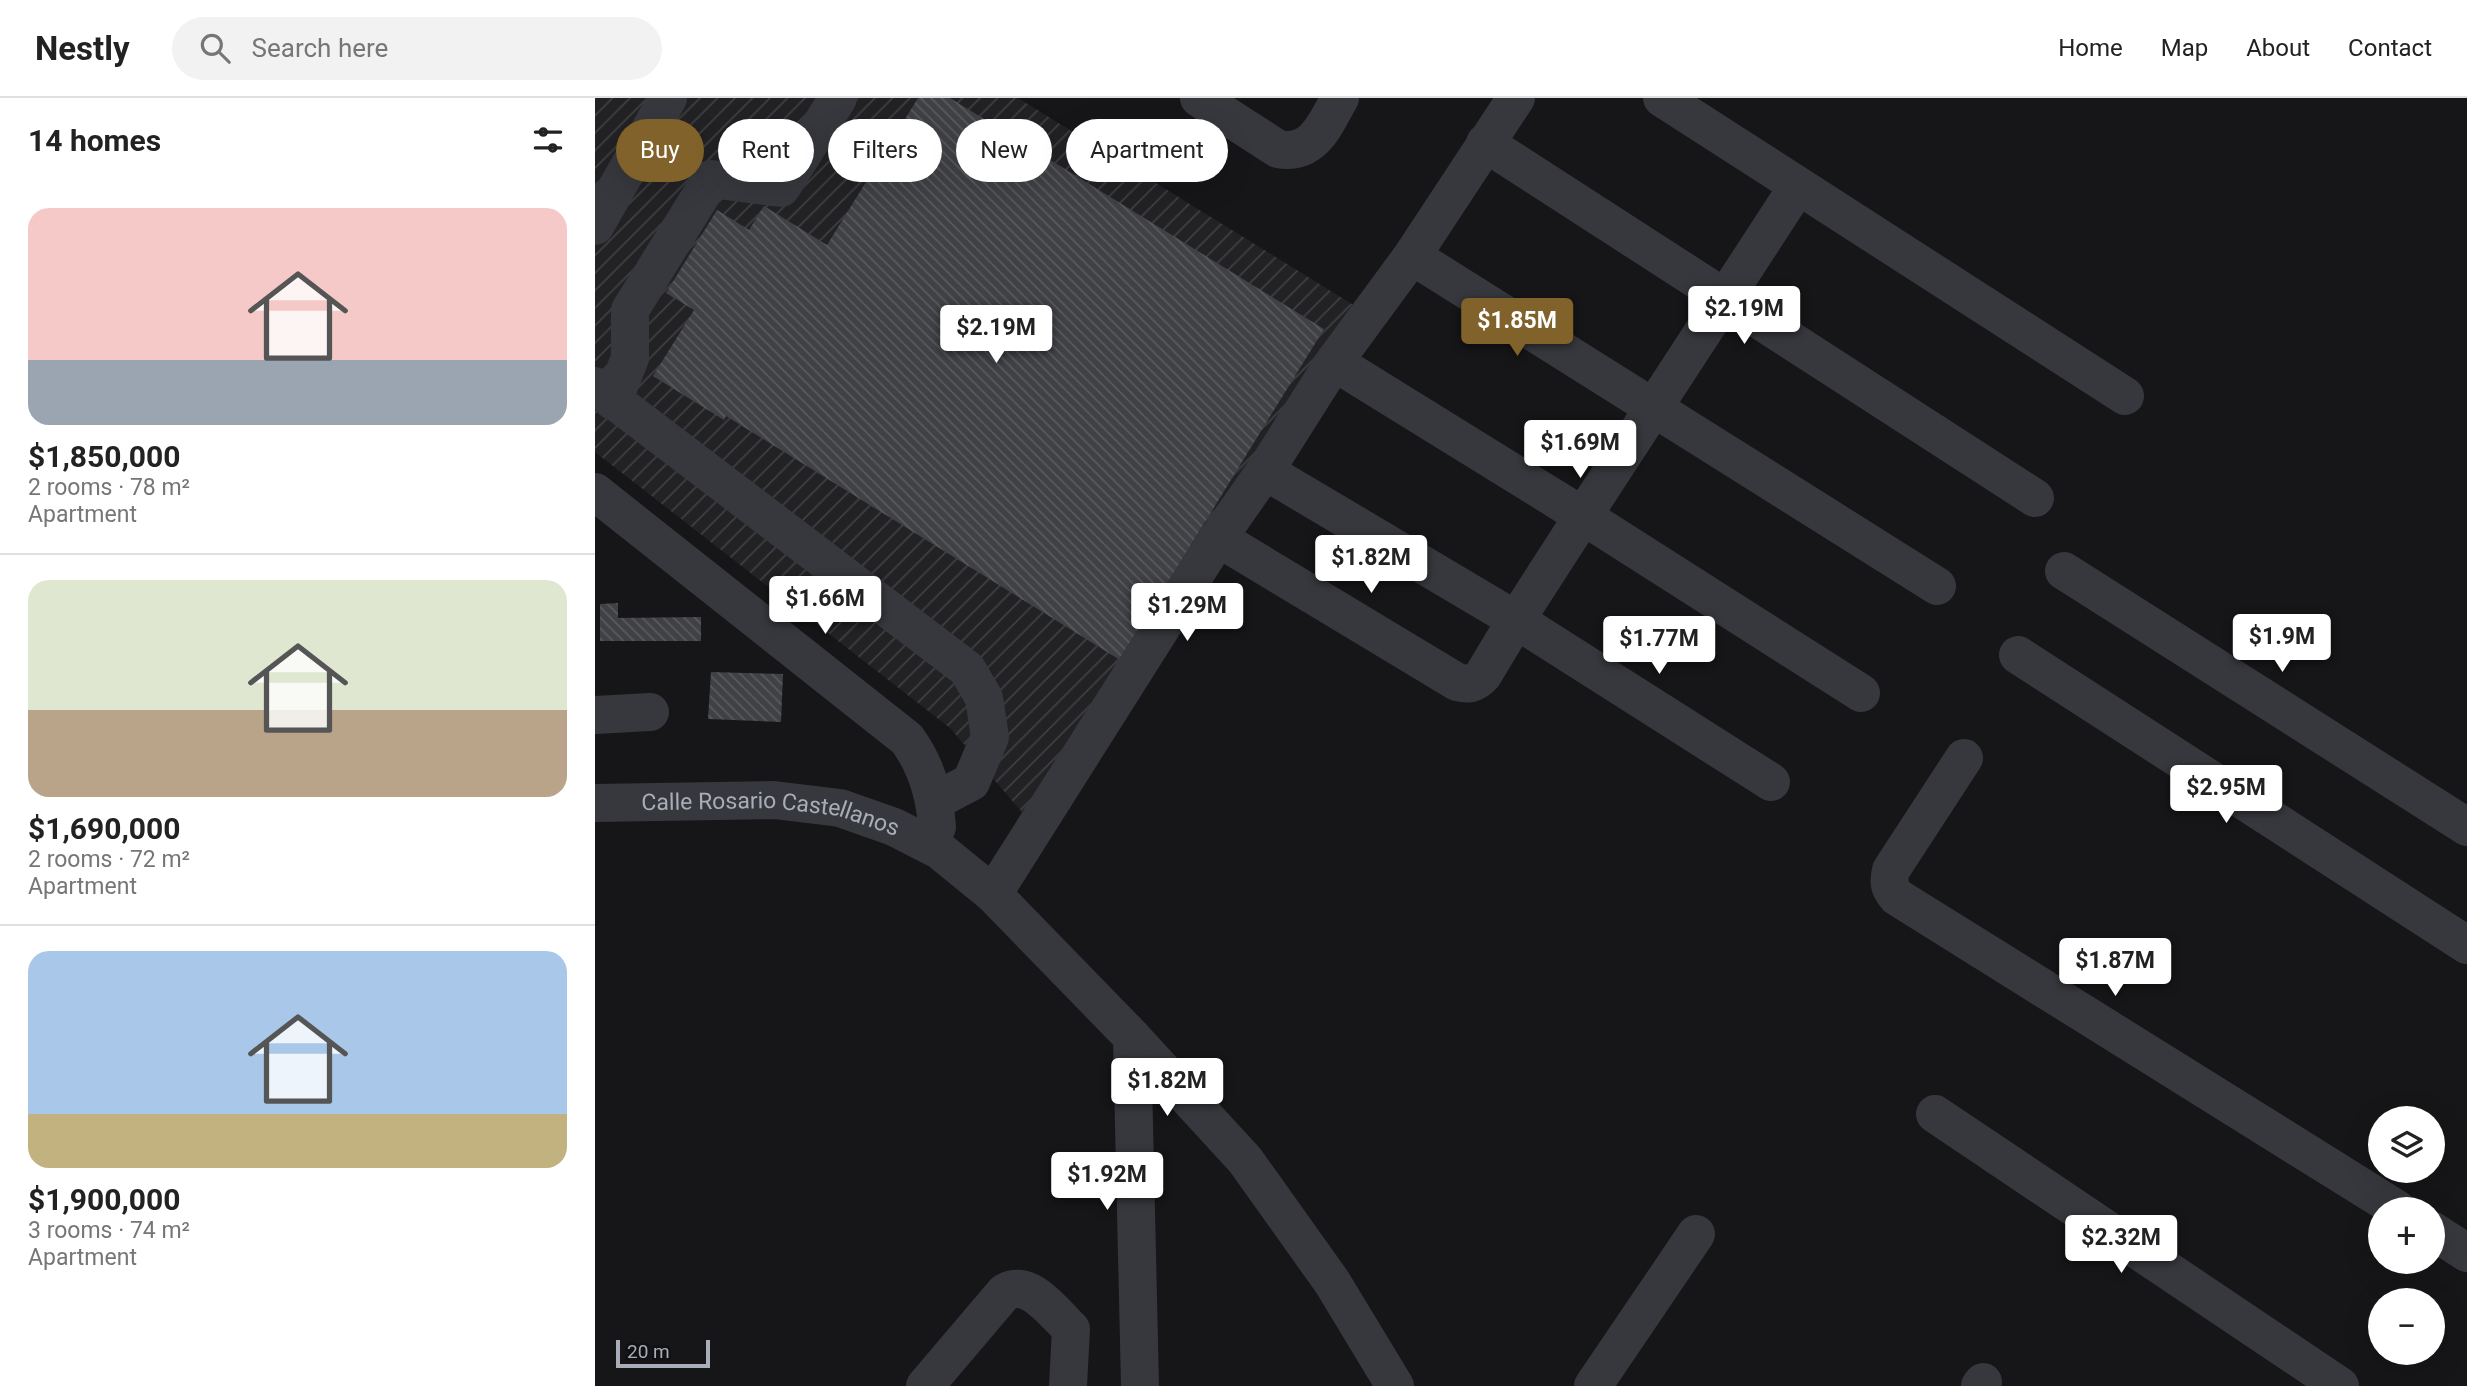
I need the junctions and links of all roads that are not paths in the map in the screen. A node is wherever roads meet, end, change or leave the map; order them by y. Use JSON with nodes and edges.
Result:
{"nodes":[{"id":1,"x":668,"y":98,"type":"edge"},
{"id":2,"x":838,"y":98,"type":"edge"},
{"id":3,"x":1199,"y":98,"type":"edge"},
{"id":4,"x":1340,"y":98,"type":"edge"},
{"id":5,"x":1516,"y":98,"type":"edge"},
{"id":6,"x":1662,"y":98,"type":"edge"},
{"id":7,"x":1485,"y":143,"type":"junction"},
{"id":8,"x":1798,"y":186,"type":"junction"},
{"id":9,"x":595,"y":226,"type":"edge"},
{"id":10,"x":1412,"y":256,"type":"junction"},
{"id":11,"x":1723,"y":297,"type":"junction"},
{"id":12,"x":1334,"y":362,"type":"junction"},
{"id":13,"x":604,"y":393,"type":"edge"},
{"id":14,"x":2125,"y":396,"type":"dead end"},
{"id":15,"x":1653,"y":409,"type":"junction"},
{"id":16,"x":1265,"y":471,"type":"junction"},
{"id":17,"x":595,"y":492,"type":"edge"},
{"id":18,"x":2035,"y":498,"type":"dead end"},
{"id":19,"x":1583,"y":516,"type":"junction"},
{"id":20,"x":1218,"y":538,"type":"junction"},
{"id":21,"x":2064,"y":571,"type":"dead end"},
{"id":22,"x":1937,"y":586,"type":"dead end"},
{"id":23,"x":1516,"y":620,"type":"junction"},
{"id":24,"x":2018,"y":655,"type":"dead end"},
{"id":25,"x":1861,"y":693,"type":"dead end"},
{"id":26,"x":650,"y":712,"type":"dead end"},
{"id":27,"x":595,"y":715,"type":"edge"},
{"id":28,"x":1964,"y":758,"type":"dead end"},
{"id":29,"x":1771,"y":782,"type":"dead end"},
{"id":30,"x":936,"y":801,"type":"junction"},
{"id":31,"x":601,"y":809,"type":"edge"},
{"id":32,"x":2467,"y":827,"type":"edge"},
{"id":33,"x":939,"y":850,"type":"junction"},
{"id":34,"x":993,"y":894,"type":"junction"},
{"id":35,"x":2467,"y":945,"type":"edge"},
{"id":36,"x":1132,"y":1037,"type":"junction"},
{"id":37,"x":1935,"y":1114,"type":"dead end"},
{"id":38,"x":2378,"y":1197,"type":"edge"},
{"id":39,"x":1696,"y":1234,"type":"dead end"},
{"id":40,"x":2445,"y":1239,"type":"edge"},
{"id":41,"x":2467,"y":1253,"type":"edge"},
{"id":42,"x":925,"y":1386,"type":"edge"},
{"id":43,"x":1068,"y":1386,"type":"edge"},
{"id":44,"x":1140,"y":1386,"type":"edge"},
{"id":45,"x":1395,"y":1386,"type":"edge"},
{"id":46,"x":1593,"y":1386,"type":"edge"},
{"id":47,"x":2340,"y":1386,"type":"edge"}],
"edges":[{"from":1,"to":9,"type":"street"},
{"from":2,"to":13,"type":"street"},
{"from":3,"to":4,"type":"street"},
{"from":5,"to":7,"type":"street"},
{"from":6,"to":8,"type":"street"},
{"from":7,"to":10,"type":"street"},
{"from":7,"to":11,"type":"street"},
{"from":8,"to":11,"type":"street"},
{"from":8,"to":14,"type":"street"},
{"from":10,"to":12,"type":"street"},
{"from":10,"to":15,"type":"street"},
{"from":11,"to":15,"type":"street"},
{"from":11,"to":18,"type":"street"},
{"from":12,"to":16,"type":"street"},
{"from":12,"to":19,"type":"street"},
{"from":13,"to":30,"type":"street"},
{"from":15,"to":19,"type":"street"},
{"from":15,"to":22,"type":"street"},
{"from":16,"to":20,"type":"street"},
{"from":16,"to":23,"type":"street"},
{"from":17,"to":30,"type":"street"},
{"from":19,"to":23,"type":"street"},
{"from":19,"to":25,"type":"street"},
{"from":20,"to":23,"type":"street"},
{"from":20,"to":34,"type":"street"},
{"from":21,"to":32,"type":"street"},
{"from":23,"to":29,"type":"street"},
{"from":24,"to":35,"type":"street"},
{"from":26,"to":27,"type":"street"},
{"from":28,"to":38,"type":"street"},
{"from":30,"to":33,"type":"street"},
{"from":31,"to":33,"type":"street","name":"Calle Rosario Castellanos"},
{"from":33,"to":34,"type":"street","name":"Calle Rosario Castellanos"},
{"from":34,"to":36,"type":"street","name":"Calle Rosario Castellanos"},
{"from":36,"to":44,"type":"street"},
{"from":36,"to":45,"type":"street","name":"Calle Rosario Castellanos"},
{"from":37,"to":47,"type":"street"},
{"from":39,"to":46,"type":"street"},
{"from":40,"to":41,"type":"street"},
{"from":42,"to":43,"type":"street"}]}
